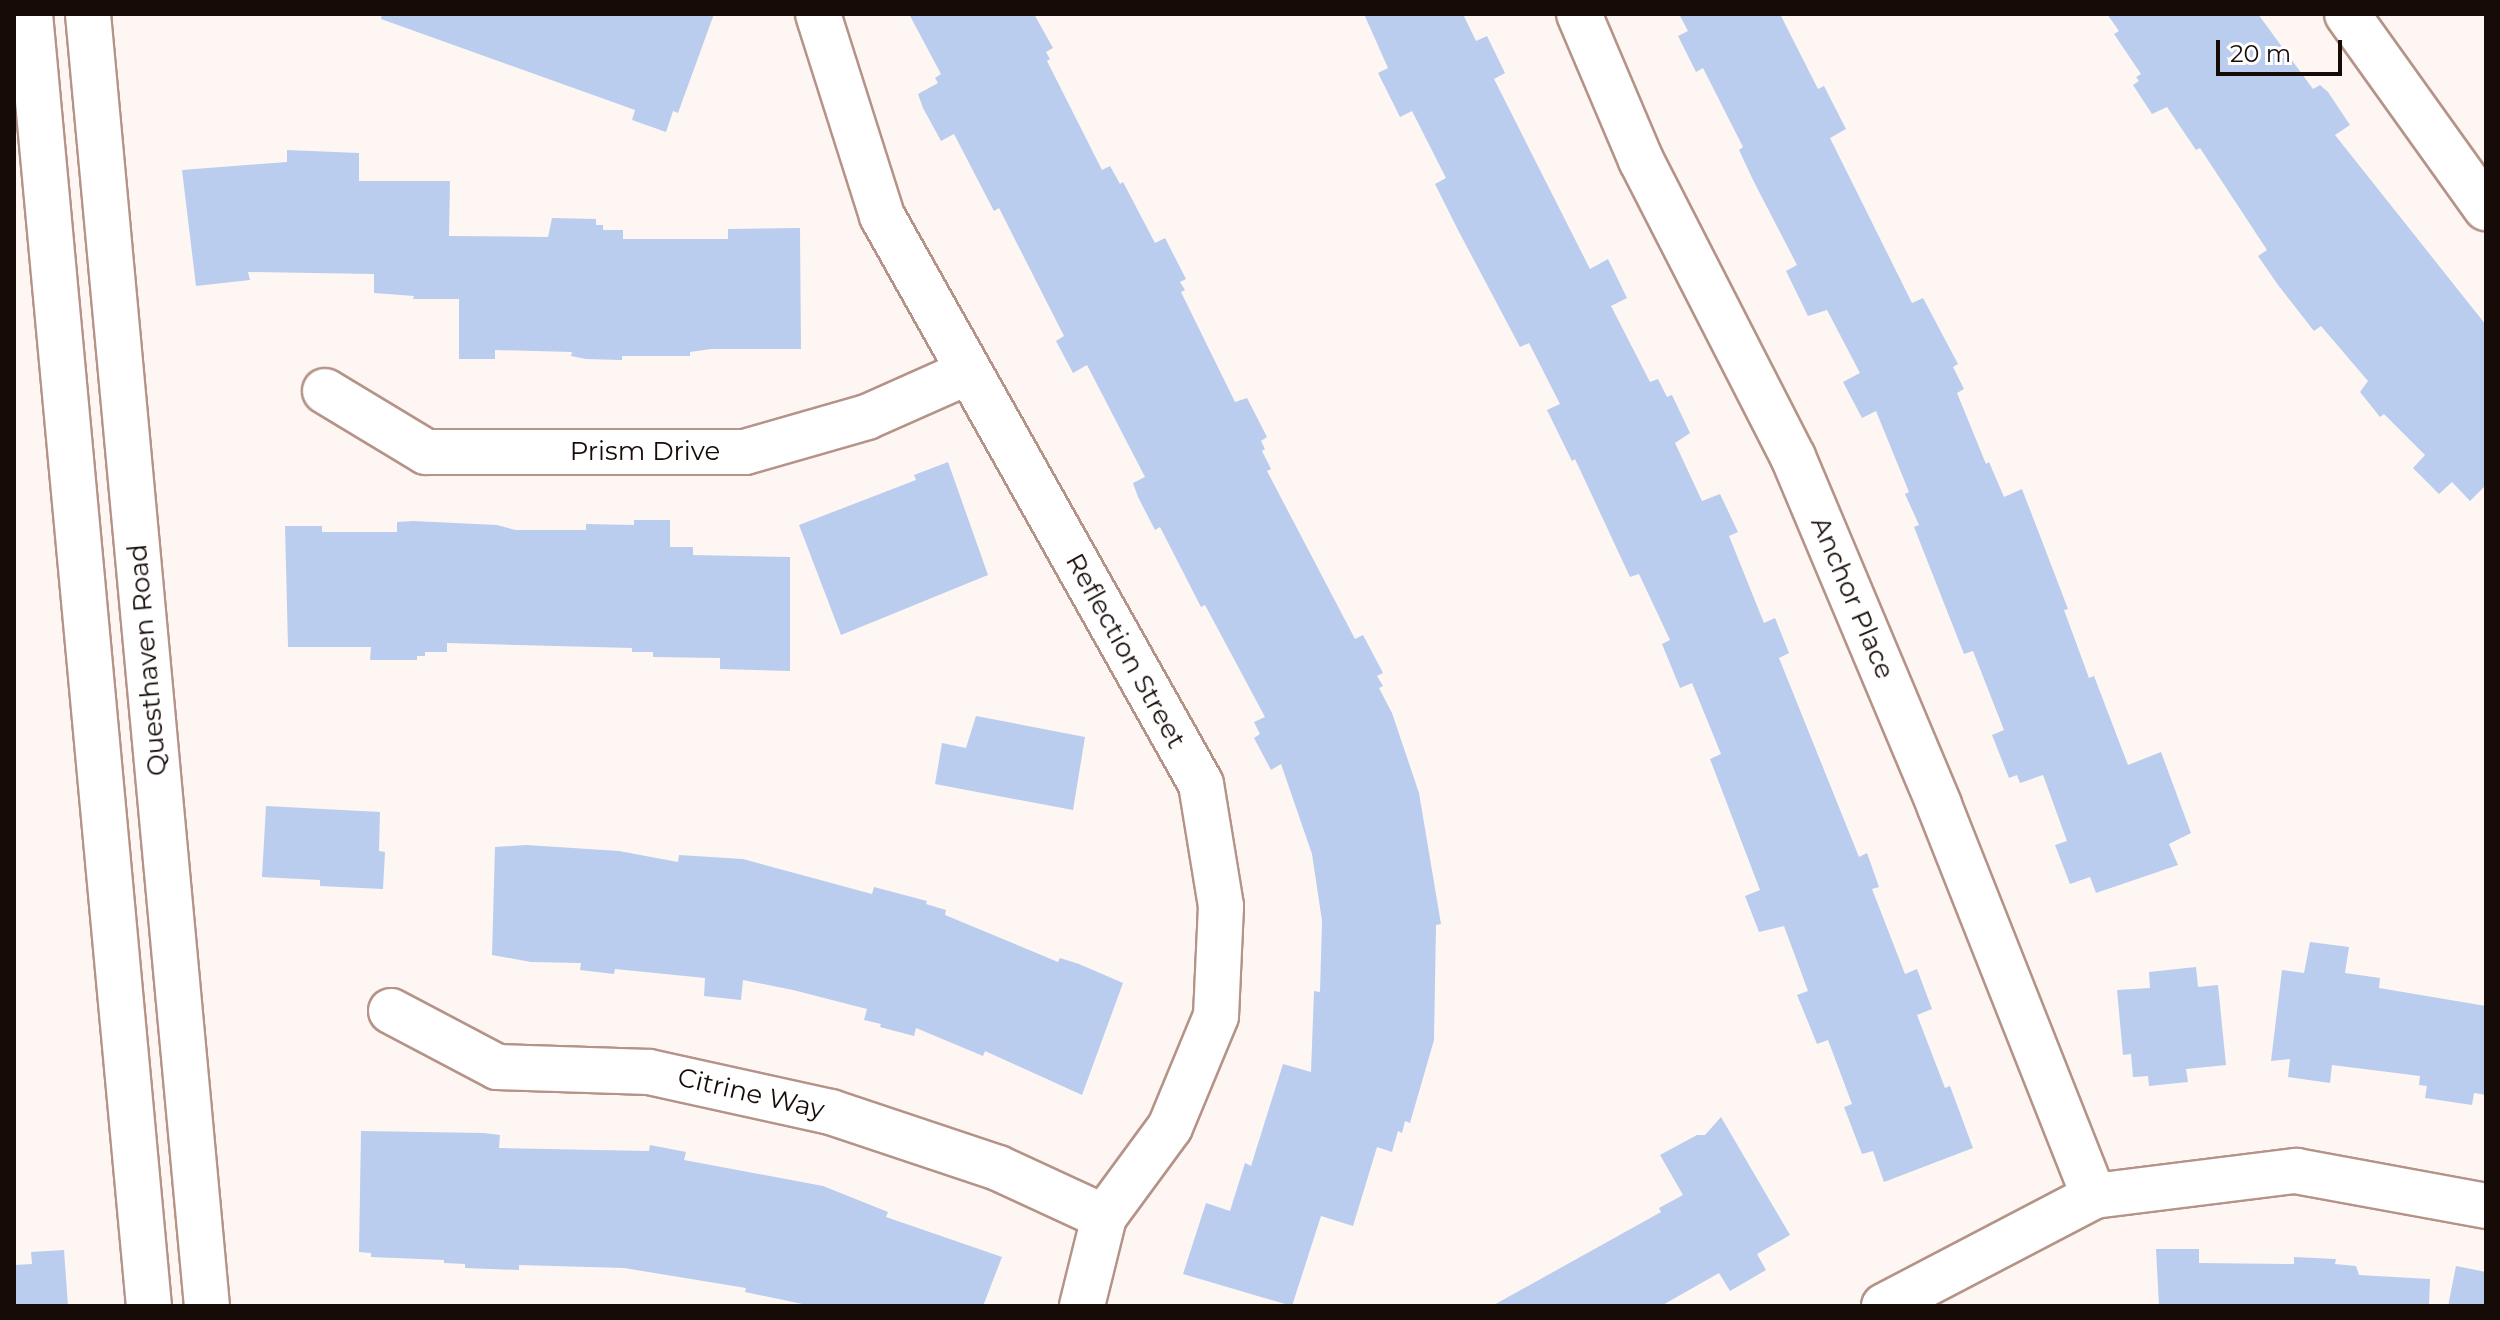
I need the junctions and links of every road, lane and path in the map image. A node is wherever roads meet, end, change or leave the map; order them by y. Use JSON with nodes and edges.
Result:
{"nodes":[{"id":1,"x":30,"y":14,"type":"edge"},
{"id":2,"x":88,"y":14,"type":"edge"},
{"id":3,"x":818,"y":14,"type":"edge"},
{"id":4,"x":1579,"y":14,"type":"edge"},
{"id":5,"x":2347,"y":14,"type":"edge"},
{"id":6,"x":2486,"y":208,"type":"edge"},
{"id":7,"x":968,"y":372,"type":"junction"},
{"id":8,"x":325,"y":391,"type":"dead end"},
{"id":9,"x":391,"y":1011,"type":"dead end"},
{"id":10,"x":2094,"y":1196,"type":"junction"},
{"id":11,"x":2486,"y":1206,"type":"edge"},
{"id":12,"x":1104,"y":1217,"type":"junction"},
{"id":13,"x":149,"y":1306,"type":"edge"},
{"id":14,"x":207,"y":1306,"type":"edge"},
{"id":15,"x":1082,"y":1306,"type":"edge"},
{"id":16,"x":1884,"y":1306,"type":"edge"}],
"edges":[{"from":1,"to":13,"type":"street"},
{"from":2,"to":14,"type":"street","name":"Questhaven Road"},
{"from":3,"to":7,"type":"street","name":"Reflection Street"},
{"from":4,"to":10,"type":"street","name":"Anchor Place"},
{"from":5,"to":6,"type":"street"},
{"from":7,"to":8,"type":"street","name":"Prism Drive"},
{"from":7,"to":12,"type":"street","name":"Reflection Street"},
{"from":9,"to":12,"type":"street","name":"Citrine Way"},
{"from":10,"to":11,"type":"street"},
{"from":10,"to":16,"type":"street"},
{"from":12,"to":15,"type":"street","name":"Reflection Street"}]}
